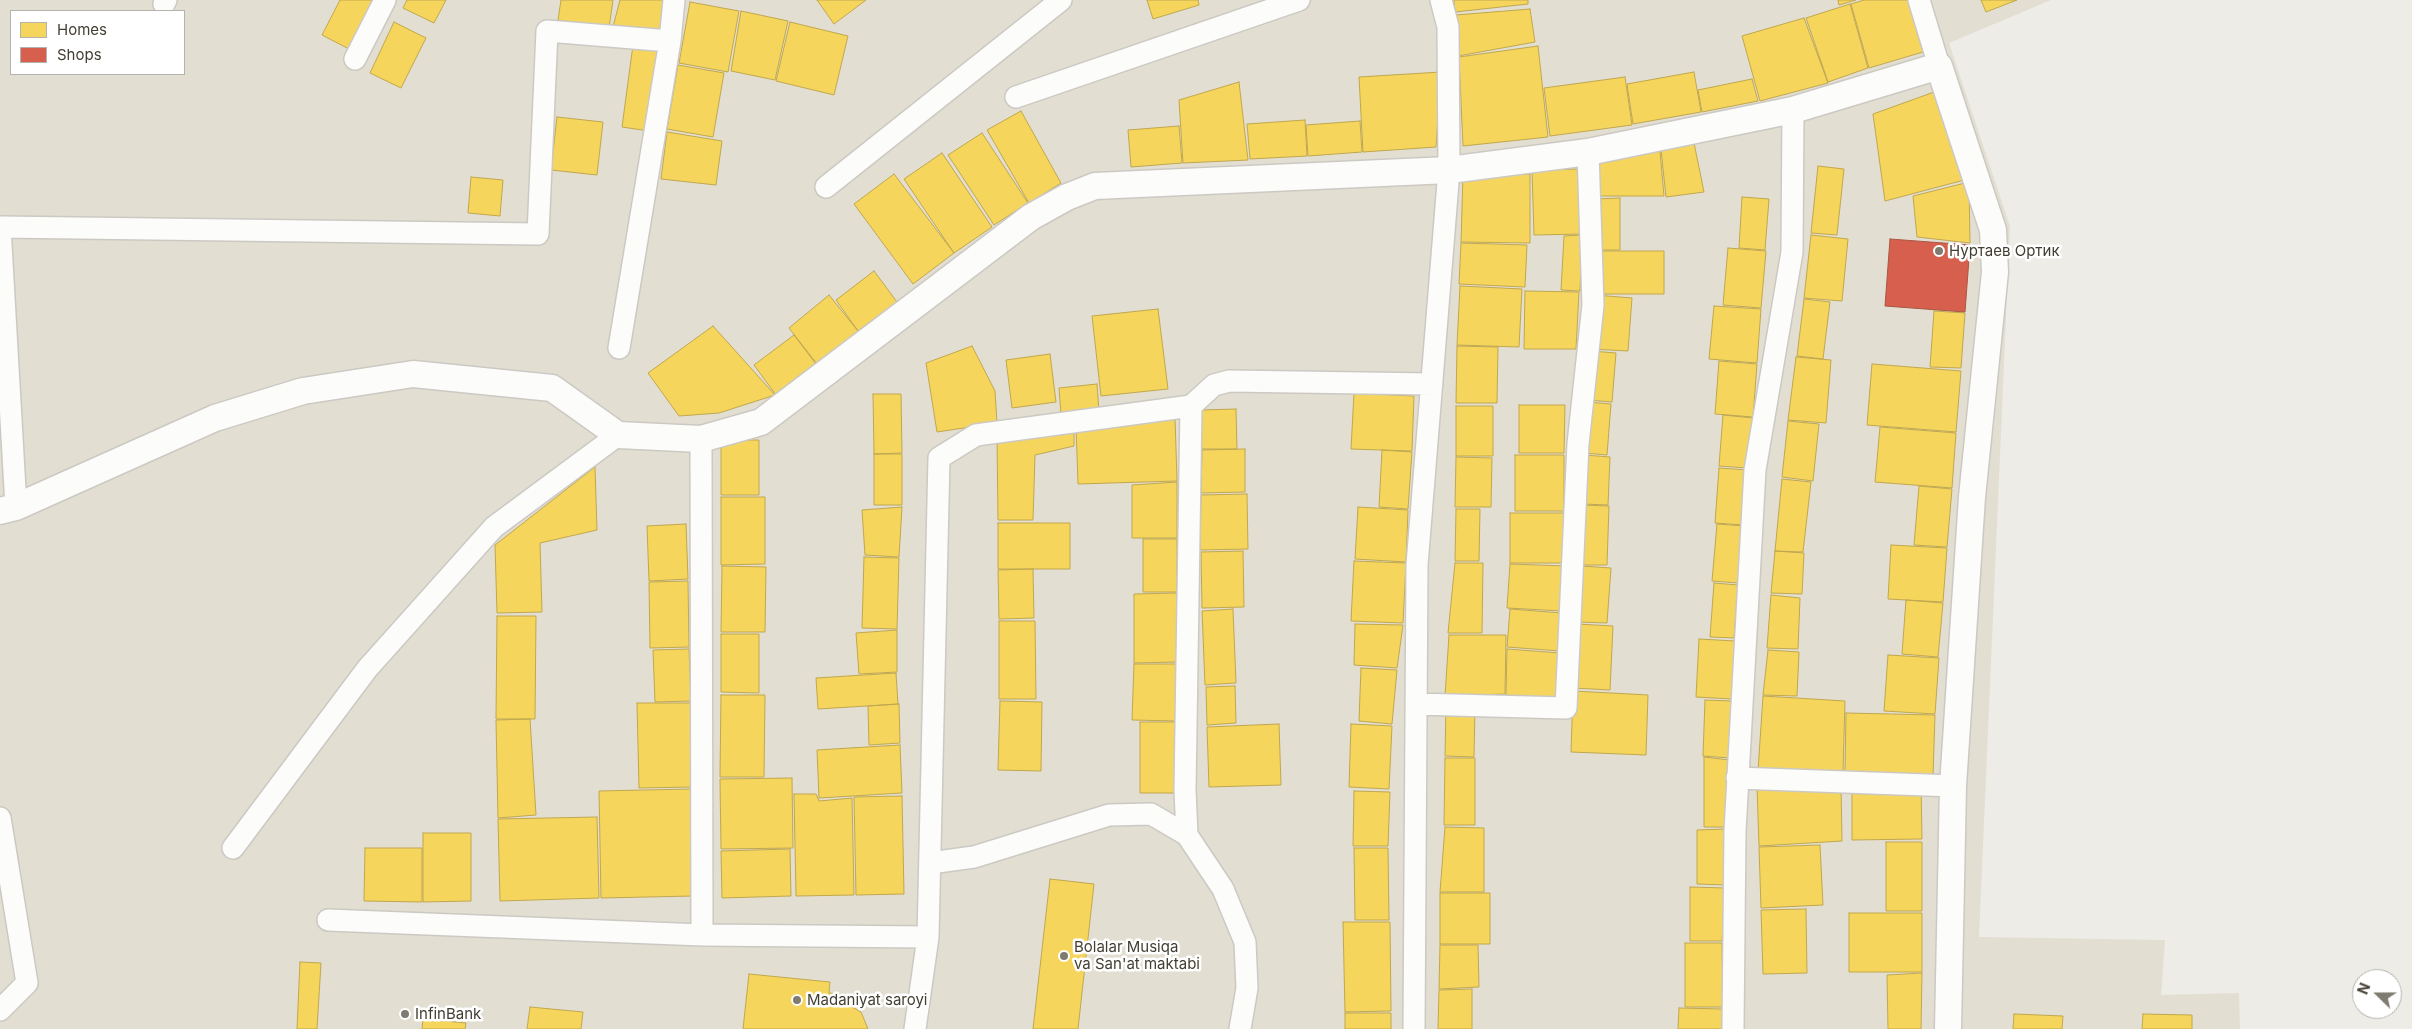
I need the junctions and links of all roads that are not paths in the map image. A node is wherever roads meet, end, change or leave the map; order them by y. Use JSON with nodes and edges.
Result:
{"nodes":[{"id":1,"x":385,"y":0,"type":"edge"},
{"id":2,"x":674,"y":0,"type":"edge"},
{"id":3,"x":1061,"y":0,"type":"edge"},
{"id":4,"x":1299,"y":0,"type":"edge"},
{"id":5,"x":1441,"y":0,"type":"edge"},
{"id":6,"x":1919,"y":0,"type":"edge"},
{"id":7,"x":670,"y":41,"type":"junction"},
{"id":8,"x":355,"y":59,"type":"dead end"},
{"id":9,"x":1939,"y":66,"type":"junction"},
{"id":10,"x":1016,"y":97,"type":"dead end"},
{"id":11,"x":1794,"y":110,"type":"junction"},
{"id":12,"x":1588,"y":152,"type":"junction"},
{"id":13,"x":1449,"y":170,"type":"junction"},
{"id":14,"x":826,"y":187,"type":"dead end"},
{"id":15,"x":618,"y":348,"type":"dead end"},
{"id":16,"x":1432,"y":384,"type":"junction"},
{"id":17,"x":1191,"y":406,"type":"junction"},
{"id":18,"x":618,"y":435,"type":"junction"},
{"id":19,"x":701,"y":439,"type":"junction"},
{"id":20,"x":8,"y":509,"type":"edge"},
{"id":21,"x":1416,"y":704,"type":"junction"},
{"id":22,"x":1737,"y":778,"type":"junction"},
{"id":23,"x":1952,"y":786,"type":"junction"},
{"id":24,"x":0,"y":818,"type":"edge"},
{"id":25,"x":1187,"y":835,"type":"junction"},
{"id":26,"x":233,"y":848,"type":"dead end"},
{"id":27,"x":930,"y":863,"type":"junction"},
{"id":28,"x":328,"y":920,"type":"dead end"},
{"id":29,"x":702,"y":935,"type":"junction"},
{"id":30,"x":928,"y":937,"type":"junction"},
{"id":31,"x":0,"y":1010,"type":"edge"},
{"id":32,"x":915,"y":1029,"type":"edge"},
{"id":33,"x":1240,"y":1029,"type":"edge"},
{"id":34,"x":1414,"y":1029,"type":"edge"},
{"id":35,"x":1733,"y":1029,"type":"edge"},
{"id":36,"x":1948,"y":1029,"type":"edge"}],
"edges":[{"from":1,"to":8,"type":"street"},
{"from":2,"to":7,"type":"street"},
{"from":3,"to":14,"type":"street"},
{"from":4,"to":10,"type":"street"},
{"from":5,"to":13,"type":"street"},
{"from":6,"to":9,"type":"street"},
{"from":7,"to":15,"type":"street"},
{"from":7,"to":20,"type":"street"},
{"from":9,"to":11,"type":"street"},
{"from":9,"to":23,"type":"street"},
{"from":11,"to":12,"type":"street"},
{"from":11,"to":22,"type":"street"},
{"from":12,"to":13,"type":"street"},
{"from":12,"to":21,"type":"street"},
{"from":13,"to":16,"type":"street"},
{"from":13,"to":19,"type":"street"},
{"from":16,"to":17,"type":"street"},
{"from":16,"to":21,"type":"street"},
{"from":17,"to":25,"type":"street"},
{"from":17,"to":27,"type":"street"},
{"from":18,"to":19,"type":"street"},
{"from":18,"to":20,"type":"street"},
{"from":18,"to":26,"type":"street"},
{"from":19,"to":29,"type":"street"},
{"from":21,"to":34,"type":"street"},
{"from":22,"to":23,"type":"street"},
{"from":22,"to":35,"type":"street"},
{"from":23,"to":36,"type":"street"},
{"from":24,"to":31,"type":"street"},
{"from":25,"to":27,"type":"street"},
{"from":25,"to":33,"type":"street"},
{"from":27,"to":30,"type":"street"},
{"from":28,"to":29,"type":"street"},
{"from":29,"to":30,"type":"street"},
{"from":30,"to":32,"type":"street"}]}
